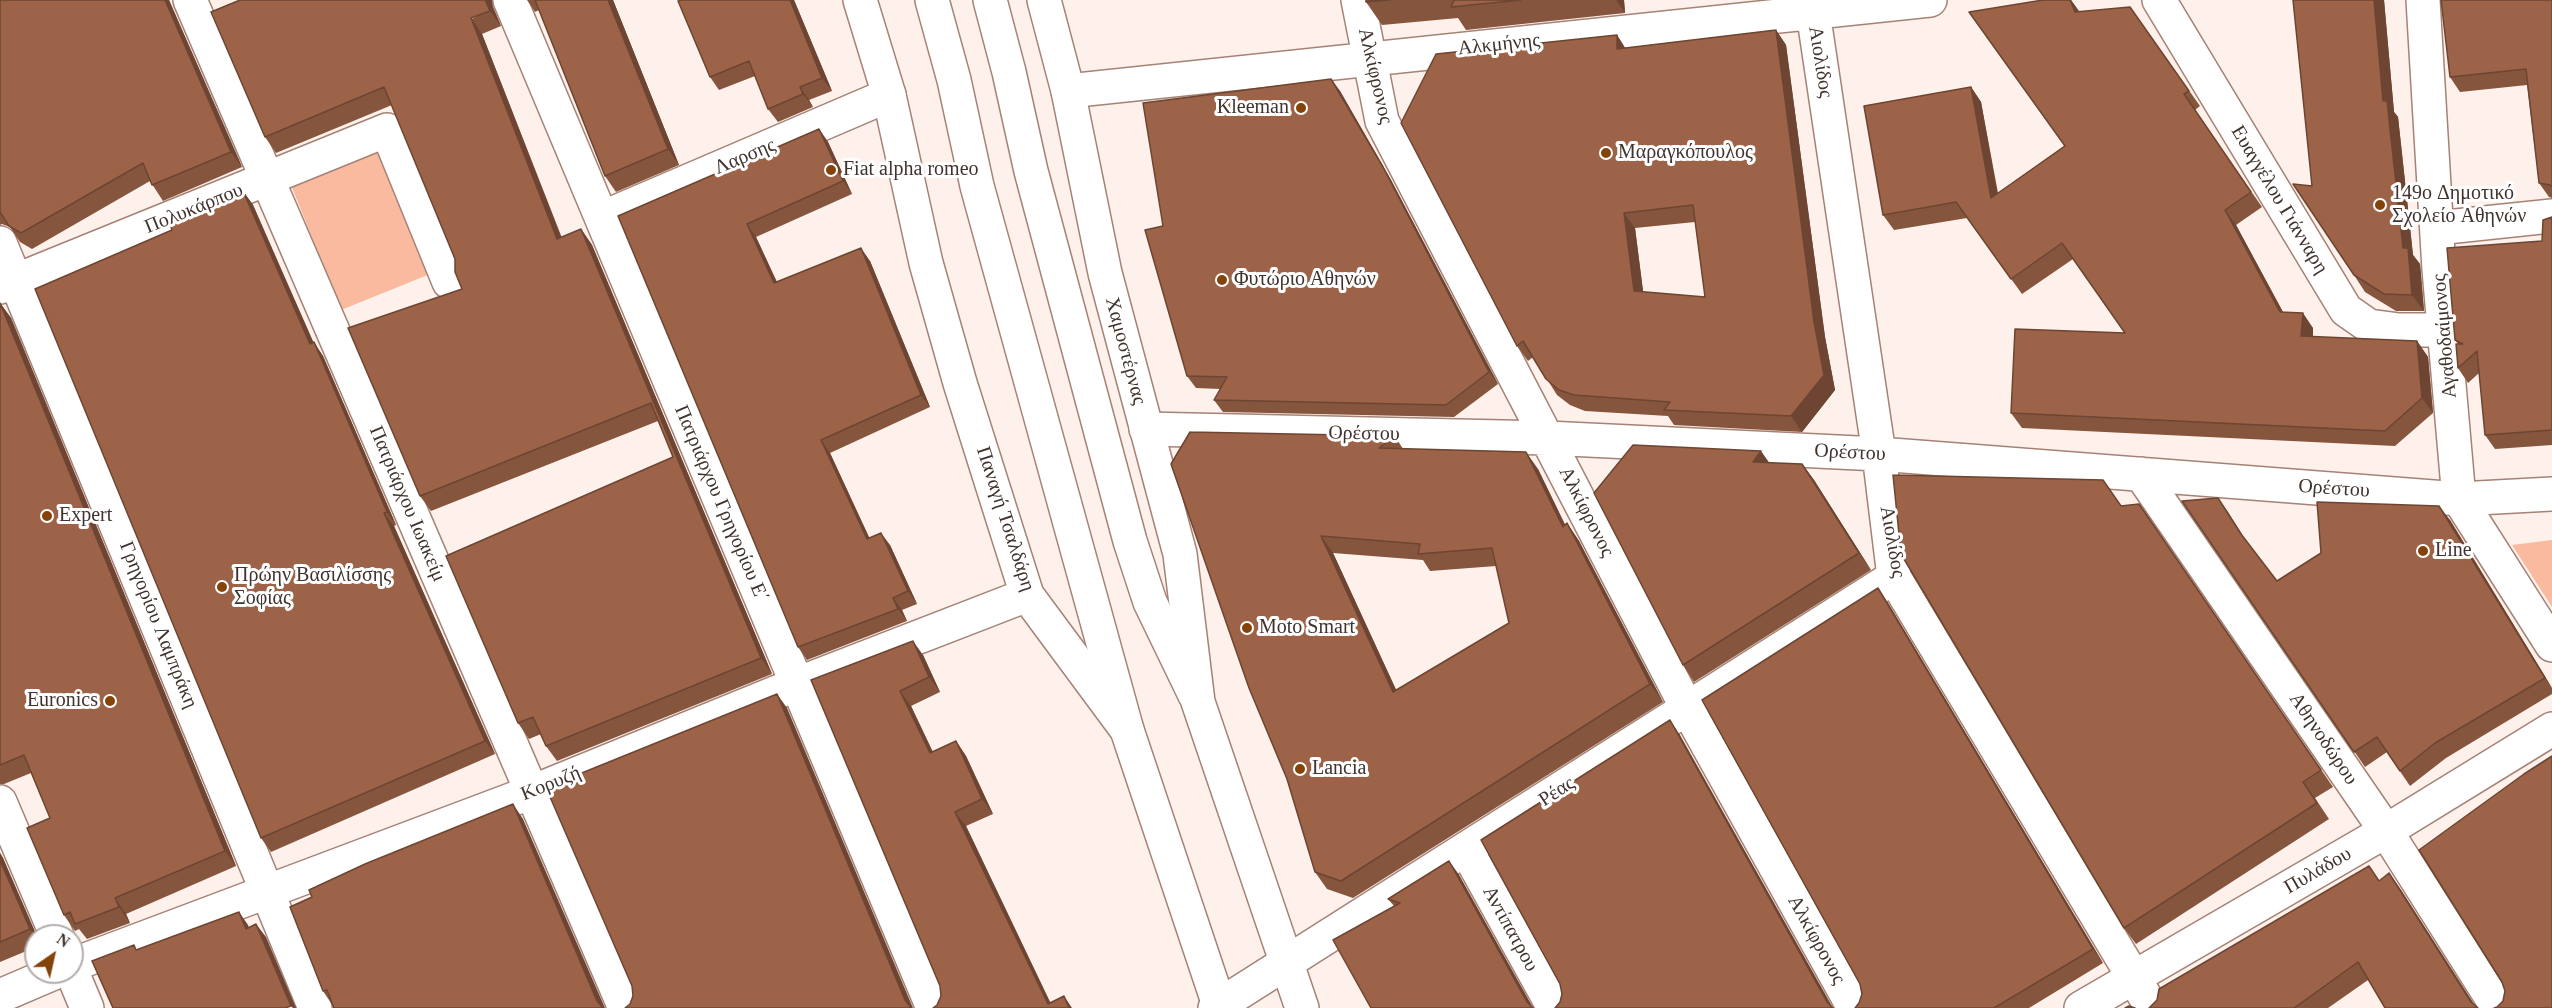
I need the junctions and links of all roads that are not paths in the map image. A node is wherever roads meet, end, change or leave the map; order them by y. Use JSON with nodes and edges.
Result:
{"nodes":[{"id":1,"x":190,"y":0,"type":"edge"},
{"id":2,"x":510,"y":0,"type":"edge"},
{"id":3,"x":860,"y":0,"type":"edge"},
{"id":4,"x":932,"y":0,"type":"edge"},
{"id":5,"x":990,"y":0,"type":"edge"},
{"id":6,"x":1044,"y":0,"type":"edge"},
{"id":7,"x":1358,"y":0,"type":"edge"},
{"id":8,"x":1930,"y":0,"type":"edge"},
{"id":9,"x":2159,"y":0,"type":"edge"},
{"id":10,"x":2423,"y":0,"type":"edge"},
{"id":11,"x":1813,"y":12,"type":"junction"},
{"id":12,"x":1369,"y":59,"type":"junction"},
{"id":13,"x":1068,"y":91,"type":"junction"},
{"id":14,"x":889,"y":95,"type":"junction"},
{"id":15,"x":267,"y":179,"type":"junction"},
{"id":16,"x":2552,"y":216,"type":"edge"},
{"id":17,"x":602,"y":218,"type":"junction"},
{"id":18,"x":2437,"y":228,"type":"junction"},
{"id":19,"x":0,"y":243,"type":"edge"},
{"id":20,"x":449,"y":282,"type":"dead end"},
{"id":21,"x":8,"y":284,"type":"edge"},
{"id":22,"x":2445,"y":330,"type":"junction"},
{"id":23,"x":1146,"y":429,"type":"junction"},
{"id":24,"x":1547,"y":438,"type":"junction"},
{"id":25,"x":1879,"y":454,"type":"junction"},
{"id":26,"x":2141,"y":474,"type":"junction"},
{"id":27,"x":2552,"y":494,"type":"edge"},
{"id":28,"x":2459,"y":500,"type":"junction"},
{"id":29,"x":1894,"y":577,"type":"junction"},
{"id":30,"x":1027,"y":595,"type":"junction"},
{"id":31,"x":2552,"y":645,"type":"edge"},
{"id":32,"x":797,"y":684,"type":"junction"},
{"id":33,"x":1198,"y":702,"type":"junction"},
{"id":34,"x":1687,"y":708,"type":"junction"},
{"id":35,"x":2552,"y":729,"type":"edge"},
{"id":36,"x":1127,"y":730,"type":"junction"},
{"id":37,"x":532,"y":792,"type":"junction"},
{"id":38,"x":0,"y":802,"type":"edge"},
{"id":39,"x":2386,"y":831,"type":"junction"},
{"id":40,"x":1466,"y":849,"type":"junction"},
{"id":41,"x":267,"y":892,"type":"junction"},
{"id":42,"x":52,"y":924,"type":"edge"},
{"id":43,"x":84,"y":961,"type":"edge"},
{"id":44,"x":1287,"y":964,"type":"junction"},
{"id":45,"x":2134,"y":977,"type":"junction"},
{"id":46,"x":28,"y":984,"type":"edge"},
{"id":47,"x":77,"y":984,"type":"edge"},
{"id":48,"x":0,"y":996,"type":"edge"},
{"id":49,"x":1218,"y":1007,"type":"edge"},
{"id":50,"x":87,"y":1008,"type":"edge"},
{"id":51,"x":315,"y":1008,"type":"edge"},
{"id":52,"x":625,"y":1008,"type":"edge"},
{"id":53,"x":933,"y":1008,"type":"edge"},
{"id":54,"x":1302,"y":1008,"type":"edge"},
{"id":55,"x":1554,"y":1008,"type":"edge"},
{"id":56,"x":1854,"y":1008,"type":"edge"},
{"id":57,"x":2081,"y":1008,"type":"edge"},
{"id":58,"x":2152,"y":1008,"type":"edge"},
{"id":59,"x":2498,"y":1008,"type":"edge"}],
"edges":[{"from":1,"to":15,"type":"street","name":"Πατριάρχου Ιωακείμ"},
{"from":2,"to":17,"type":"street","name":"Πατριάρχου Γρηγορίου Ε΄"},
{"from":3,"to":14,"type":"street","name":"Παναγή Τσαλδάρη"},
{"from":4,"to":36,"type":"street"},
{"from":5,"to":33,"type":"street"},
{"from":6,"to":13,"type":"street","name":"Χαμοστέρνας"},
{"from":7,"to":12,"type":"street","name":"Αλκίφρονος"},
{"from":8,"to":11,"type":"street","name":"Αλκμήνης"},
{"from":9,"to":22,"type":"street","name":"Ευαγγέλου Γιάνναρη"},
{"from":10,"to":18,"type":"street","name":"Αγαθοδαίμονος"},
{"from":11,"to":12,"type":"street","name":"Αλκμήνης"},
{"from":11,"to":25,"type":"street","name":"Αιολίδος"},
{"from":12,"to":13,"type":"street","name":"Αλκμήνης"},
{"from":12,"to":24,"type":"street","name":"Αλκίφρονος"},
{"from":13,"to":23,"type":"street","name":"Χαμοστέρνας"},
{"from":14,"to":17,"type":"street","name":"Λαρσης"},
{"from":14,"to":30,"type":"street","name":"Παναγή Τσαλδάρη"},
{"from":15,"to":20,"type":"street","name":"Πολυκάρπου"},
{"from":15,"to":21,"type":"street","name":"Πολυκάρπου"},
{"from":15,"to":37,"type":"street","name":"Πατριάρχου Ιωακείμ"},
{"from":16,"to":18,"type":"street"},
{"from":17,"to":32,"type":"street","name":"Πατριάρχου Γρηγορίου Ε΄"},
{"from":18,"to":22,"type":"street","name":"Αγαθοδαίμονος"},
{"from":19,"to":21,"type":"street","name":"Γρηγορίου Λαμπράκη"},
{"from":21,"to":41,"type":"street","name":"Γρηγορίου Λαμπράκη"},
{"from":22,"to":28,"type":"street","name":"Αγαθοδαίμονος"},
{"from":23,"to":24,"type":"street","name":"Ορέστου"},
{"from":23,"to":33,"type":"street","name":"Χαμοστέρνας"},
{"from":24,"to":25,"type":"street","name":"Ορέστου"},
{"from":24,"to":34,"type":"street","name":"Αλκίφρονος"},
{"from":25,"to":26,"type":"street","name":"Ορέστου"},
{"from":25,"to":29,"type":"street","name":"Αιολίδος"},
{"from":26,"to":28,"type":"street","name":"Ορέστου"},
{"from":26,"to":39,"type":"street","name":"Αθηνοδώρου"},
{"from":27,"to":28,"type":"street","name":"Ορέστου"},
{"from":28,"to":31,"type":"street","name":"Αγαθοδαίμονος"},
{"from":29,"to":34,"type":"street","name":"Ρέας"},
{"from":29,"to":45,"type":"street","name":"Αιολίδος"},
{"from":30,"to":32,"type":"street","name":"Κορυζή"},
{"from":30,"to":36,"type":"street","name":"Παναγή Τσαλδάρη"},
{"from":32,"to":37,"type":"street","name":"Κορυζή"},
{"from":32,"to":53,"type":"street","name":"Πατριάρχου Γρηγορίου Ε΄"},
{"from":33,"to":44,"type":"street"},
{"from":34,"to":40,"type":"street","name":"Ρέας"},
{"from":34,"to":56,"type":"street","name":"Αλκίφρονος"},
{"from":35,"to":39,"type":"street","name":"Πυλάδου"},
{"from":36,"to":49,"type":"street","name":"Παναγή Τσαλδάρη"},
{"from":37,"to":41,"type":"street","name":"Κορυζή"},
{"from":37,"to":52,"type":"street","name":"Πατριάρχου Ιωακείμ"},
{"from":38,"to":42,"type":"street"},
{"from":39,"to":45,"type":"street","name":"Πυλάδου"},
{"from":39,"to":59,"type":"street","name":"Αθηνοδώρου"},
{"from":40,"to":44,"type":"street","name":"Ρέας"},
{"from":40,"to":55,"type":"street","name":"Αντίπατρου"},
{"from":41,"to":43,"type":"street","name":"Κορυζή"},
{"from":41,"to":51,"type":"street","name":"Γρηγορίου Λαμπράκη"},
{"from":44,"to":49,"type":"street","name":"Ρέας"},
{"from":44,"to":54,"type":"street"},
{"from":45,"to":57,"type":"street","name":"Πυλάδου"},
{"from":45,"to":58,"type":"street","name":"Αιολίδος"},
{"from":46,"to":48,"type":"street"},
{"from":47,"to":50,"type":"street"}]}
